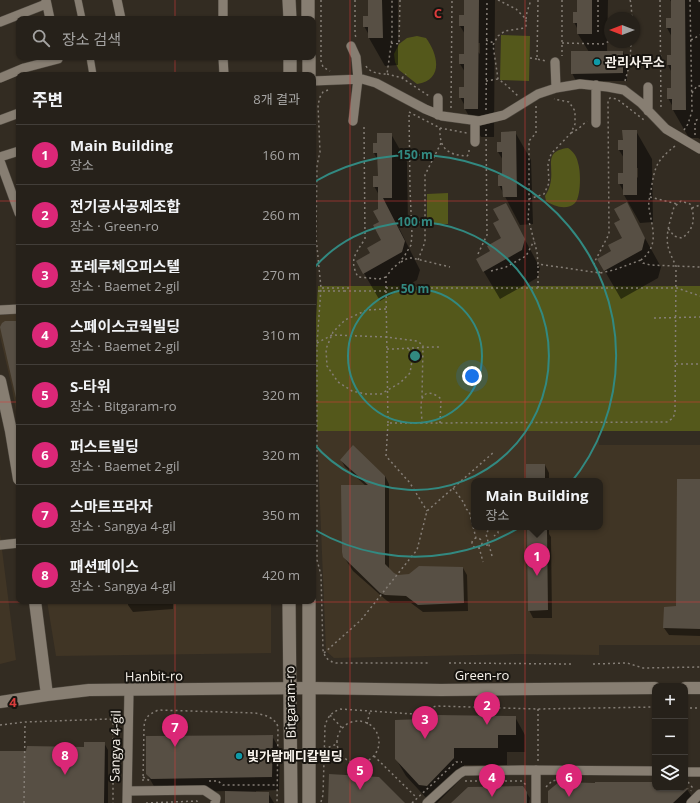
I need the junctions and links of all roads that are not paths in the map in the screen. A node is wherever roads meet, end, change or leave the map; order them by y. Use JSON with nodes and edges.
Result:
{"nodes":[{"id":1,"x":78,"y":0,"type":"edge"},
{"id":2,"x":117,"y":0,"type":"edge"},
{"id":3,"x":223,"y":0,"type":"edge"},
{"id":4,"x":289,"y":0,"type":"edge"},
{"id":5,"x":308,"y":0,"type":"edge"},
{"id":6,"x":46,"y":2,"type":"edge"},
{"id":7,"x":49,"y":16,"type":"edge"},
{"id":8,"x":81,"y":16,"type":"edge"},
{"id":9,"x":120,"y":16,"type":"edge"},
{"id":10,"x":223,"y":16,"type":"edge"},
{"id":11,"x":290,"y":16,"type":"edge"},
{"id":12,"x":308,"y":16,"type":"edge"},
{"id":13,"x":0,"y":22,"type":"edge"},
{"id":14,"x":354,"y":44,"type":"road end"},
{"id":15,"x":54,"y":60,"type":"edge"},
{"id":16,"x":90,"y":60,"type":"edge"},
{"id":17,"x":223,"y":60,"type":"edge"},
{"id":18,"x":290,"y":60,"type":"edge"},
{"id":19,"x":309,"y":60,"type":"edge"},
{"id":20,"x":553,"y":62,"type":"road end"},
{"id":21,"x":92,"y":72,"type":"edge"},
{"id":22,"x":224,"y":72,"type":"edge"},
{"id":23,"x":290,"y":72,"type":"edge"},
{"id":24,"x":309,"y":72,"type":"edge"},
{"id":25,"x":0,"y":78,"type":"edge"},
{"id":26,"x":358,"y":79,"type":"junction"},
{"id":27,"x":316,"y":81,"type":"edge"},
{"id":28,"x":596,"y":86,"type":"junction"},
{"id":29,"x":648,"y":87,"type":"dead end"},
{"id":30,"x":556,"y":92,"type":"junction"},
{"id":31,"x":438,"y":101,"type":"road end"},
{"id":32,"x":648,"y":110,"type":"junction"},
{"id":33,"x":16,"y":113,"type":"edge"},
{"id":34,"x":438,"y":114,"type":"junction"},
{"id":35,"x":593,"y":119,"type":"road end"},
{"id":36,"x":0,"y":120,"type":"edge"},
{"id":37,"x":353,"y":121,"type":"dead end"},
{"id":38,"x":475,"y":121,"type":"junction"},
{"id":39,"x":472,"y":143,"type":"road end"},
{"id":40,"x":700,"y":149,"type":"edge"},
{"id":41,"x":16,"y":151,"type":"edge"},
{"id":42,"x":0,"y":157,"type":"edge"},
{"id":43,"x":0,"y":161,"type":"edge"},
{"id":44,"x":16,"y":205,"type":"edge"},
{"id":45,"x":16,"y":309,"type":"edge"},
{"id":46,"x":0,"y":310,"type":"edge"},
{"id":47,"x":0,"y":381,"type":"edge"},
{"id":48,"x":16,"y":459,"type":"edge"},
{"id":49,"x":16,"y":543,"type":"edge"},
{"id":50,"x":0,"y":546,"type":"edge"},
{"id":51,"x":35,"y":604,"type":"edge"},
{"id":52,"x":289,"y":604,"type":"edge"},
{"id":53,"x":309,"y":604,"type":"edge"},
{"id":54,"x":289,"y":688,"type":"junction"},
{"id":55,"x":309,"y":688,"type":"junction"},
{"id":56,"x":652,"y":688,"type":"edge"},
{"id":57,"x":688,"y":688,"type":"edge"},
{"id":58,"x":700,"y":688,"type":"edge"},
{"id":59,"x":129,"y":690,"type":"junction"},
{"id":60,"x":47,"y":695,"type":"junction"},
{"id":61,"x":0,"y":702,"type":"edge"},
{"id":62,"x":537,"y":766,"type":"junction"},
{"id":63,"x":652,"y":771,"type":"edge"},
{"id":64,"x":688,"y":772,"type":"edge"},
{"id":65,"x":700,"y":772,"type":"edge"},
{"id":66,"x":128,"y":791,"type":"junction"},
{"id":67,"x":700,"y":794,"type":"edge"},
{"id":68,"x":690,"y":799,"type":"edge"},
{"id":69,"x":127,"y":803,"type":"edge"},
{"id":70,"x":216,"y":803,"type":"edge"},
{"id":71,"x":291,"y":803,"type":"edge"},
{"id":72,"x":308,"y":803,"type":"edge"},
{"id":73,"x":427,"y":803,"type":"edge"},
{"id":74,"x":536,"y":803,"type":"edge"}],
"edges":[{"from":1,"to":8,"type":"street"},
{"from":2,"to":9,"type":"street"},
{"from":3,"to":10,"type":"street"},
{"from":4,"to":11,"type":"main road"},
{"from":5,"to":12,"type":"main road"},
{"from":6,"to":7,"type":"street"},
{"from":6,"to":13,"type":"street"},
{"from":14,"to":26,"type":"street"},
{"from":15,"to":25,"type":"street"},
{"from":16,"to":21,"type":"street"},
{"from":17,"to":22,"type":"street"},
{"from":18,"to":23,"type":"main road"},
{"from":19,"to":24,"type":"main road"},
{"from":20,"to":30,"type":"street"},
{"from":26,"to":27,"type":"street"},
{"from":26,"to":34,"type":"street"},
{"from":26,"to":37,"type":"street"},
{"from":28,"to":30,"type":"street"},
{"from":28,"to":32,"type":"street"},
{"from":28,"to":35,"type":"street"},
{"from":29,"to":32,"type":"street"},
{"from":30,"to":38,"type":"street"},
{"from":31,"to":34,"type":"street"},
{"from":32,"to":40,"type":"street"},
{"from":33,"to":36,"type":"street"},
{"from":34,"to":38,"type":"street"},
{"from":38,"to":39,"type":"street"},
{"from":41,"to":42,"type":"street"},
{"from":43,"to":44,"type":"street"},
{"from":45,"to":46,"type":"street"},
{"from":47,"to":48,"type":"street"},
{"from":49,"to":50,"type":"street"},
{"from":51,"to":60,"type":"street"},
{"from":52,"to":54,"type":"main road","name":"Bitgaram-ro"},
{"from":53,"to":55,"type":"main road","name":"Bitgaram-ro"},
{"from":54,"to":55,"type":"street","name":"Hanbit-ro"},
{"from":54,"to":59,"type":"street","name":"Hanbit-ro"},
{"from":54,"to":71,"type":"main road","name":"Bitgaram-ro"},
{"from":55,"to":56,"type":"street","name":"Green-ro"},
{"from":55,"to":72,"type":"main road","name":"Bitgaram-ro"},
{"from":57,"to":58,"type":"street"},
{"from":59,"to":60,"type":"street","name":"Hanbit-ro"},
{"from":59,"to":66,"type":"street","name":"Sangya 4-gil"},
{"from":60,"to":61,"type":"street","name":"Hanbit-ro"},
{"from":62,"to":63,"type":"street"},
{"from":62,"to":73,"type":"street"},
{"from":62,"to":74,"type":"street"},
{"from":64,"to":65,"type":"street"},
{"from":66,"to":69,"type":"street","name":"Sangya 4-gil"},
{"from":66,"to":70,"type":"street"},
{"from":67,"to":68,"type":"street"}]}
